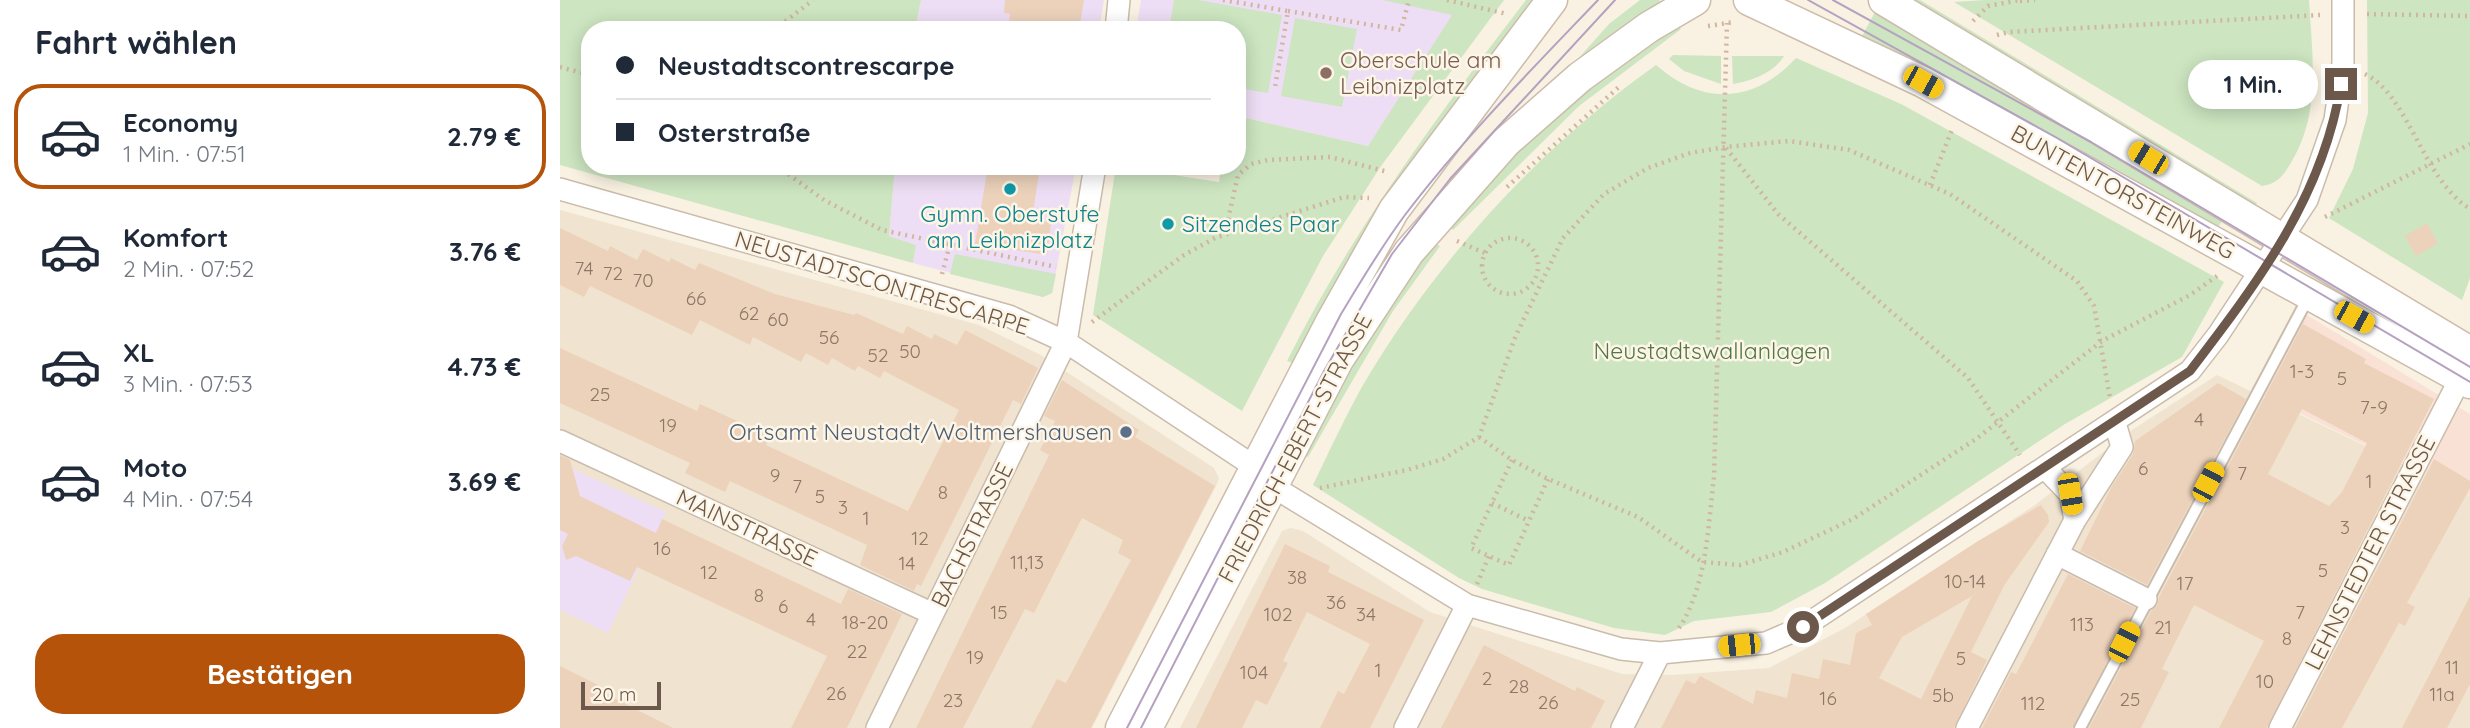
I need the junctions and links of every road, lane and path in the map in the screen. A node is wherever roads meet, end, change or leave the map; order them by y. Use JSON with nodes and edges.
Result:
{"nodes":[{"id":1,"x":813,"y":0,"type":"edge"},
{"id":2,"x":1119,"y":0,"type":"edge"},
{"id":3,"x":1223,"y":0,"type":"edge"},
{"id":4,"x":1409,"y":0,"type":"edge"},
{"id":5,"x":1447,"y":0,"type":"edge"},
{"id":6,"x":1552,"y":0,"type":"edge"},
{"id":7,"x":1695,"y":0,"type":"edge"},
{"id":8,"x":1749,"y":0,"type":"edge"},
{"id":9,"x":1884,"y":0,"type":"edge"},
{"id":10,"x":2035,"y":0,"type":"edge"},
{"id":11,"x":2019,"y":1,"type":"edge"},
{"id":12,"x":2344,"y":7,"type":"edge"},
{"id":13,"x":1288,"y":11,"type":"junction"},
{"id":14,"x":2394,"y":13,"type":"dead end"},
{"id":15,"x":1510,"y":14,"type":"dead end"},
{"id":16,"x":2470,"y":16,"type":"edge"},
{"id":17,"x":786,"y":21,"type":"edge"},
{"id":18,"x":1117,"y":21,"type":"edge"},
{"id":19,"x":1973,"y":22,"type":"dead end"},
{"id":20,"x":1700,"y":30,"type":"dead end"},
{"id":21,"x":1996,"y":35,"type":"dead end"},
{"id":22,"x":2343,"y":62,"type":"junction"},
{"id":23,"x":560,"y":67,"type":"edge"},
{"id":24,"x":581,"y":73,"type":"edge"},
{"id":25,"x":1629,"y":79,"type":"dead end"},
{"id":26,"x":1275,"y":87,"type":"dead end"},
{"id":27,"x":1954,"y":126,"type":"dead end"},
{"id":28,"x":2470,"y":144,"type":"edge"},
{"id":29,"x":1725,"y":147,"type":"junction"},
{"id":30,"x":2430,"y":165,"type":"junction"},
{"id":31,"x":1246,"y":168,"type":"edge"},
{"id":32,"x":1389,"y":172,"type":"dead end"},
{"id":33,"x":789,"y":175,"type":"edge"},
{"id":34,"x":1094,"y":175,"type":"edge"},
{"id":35,"x":1238,"y":175,"type":"edge"},
{"id":36,"x":1930,"y":185,"type":"junction"},
{"id":37,"x":560,"y":189,"type":"edge"},
{"id":38,"x":1501,"y":192,"type":"dead end"},
{"id":39,"x":1394,"y":209,"type":"junction"},
{"id":40,"x":2470,"y":209,"type":"edge"},
{"id":41,"x":1464,"y":230,"type":"dead end"},
{"id":42,"x":1225,"y":233,"type":"junction"},
{"id":43,"x":1455,"y":240,"type":"dead end"},
{"id":44,"x":2273,"y":254,"type":"junction"},
{"id":45,"x":1078,"y":271,"type":"junction"},
{"id":46,"x":2225,"y":271,"type":"dead end"},
{"id":47,"x":1537,"y":282,"type":"junction"},
{"id":48,"x":2311,"y":294,"type":"junction"},
{"id":49,"x":2102,"y":341,"type":"junction"},
{"id":50,"x":1066,"y":342,"type":"junction"},
{"id":51,"x":2467,"y":371,"type":"edge"},
{"id":52,"x":1998,"y":421,"type":"junction"},
{"id":53,"x":2115,"y":423,"type":"junction"},
{"id":54,"x":1479,"y":437,"type":"junction"},
{"id":55,"x":560,"y":441,"type":"edge"},
{"id":56,"x":1512,"y":460,"type":"junction"},
{"id":57,"x":2039,"y":472,"type":"junction"},
{"id":58,"x":1548,"y":479,"type":"junction"},
{"id":59,"x":1274,"y":484,"type":"junction"},
{"id":60,"x":1492,"y":503,"type":"junction"},
{"id":61,"x":2075,"y":520,"type":"junction"},
{"id":62,"x":1529,"y":521,"type":"junction"},
{"id":63,"x":2057,"y":554,"type":"junction"},
{"id":64,"x":1489,"y":556,"type":"junction"},
{"id":65,"x":1702,"y":562,"type":"junction"},
{"id":66,"x":1483,"y":569,"type":"dead end"},
{"id":67,"x":2146,"y":598,"type":"junction"},
{"id":68,"x":1467,"y":605,"type":"junction"},
{"id":69,"x":933,"y":614,"type":"junction"},
{"id":70,"x":1660,"y":653,"type":"junction"},
{"id":71,"x":877,"y":728,"type":"edge"},
{"id":72,"x":1121,"y":728,"type":"edge"},
{"id":73,"x":1147,"y":728,"type":"edge"},
{"id":74,"x":1405,"y":728,"type":"edge"},
{"id":75,"x":1622,"y":728,"type":"edge"},
{"id":76,"x":1967,"y":728,"type":"edge"},
{"id":77,"x":2080,"y":728,"type":"edge"},
{"id":78,"x":2280,"y":728,"type":"edge"}],
"edges":[{"from":1,"to":17,"type":"path"},
{"from":2,"to":18,"type":"street"},
{"from":3,"to":13,"type":"path"},
{"from":4,"to":13,"type":"path"},
{"from":5,"to":15,"type":"path"},
{"from":6,"to":39,"type":"main road","name":"FRIEDRICH-EBERT-STRASSE"},
{"from":7,"to":59,"type":"main road","name":"FRIEDRICH-EBERT-STRASSE"},
{"from":8,"to":44,"type":"main road","name":"BUNTENTORSTEINWEG"},
{"from":9,"to":44,"type":"main road","name":"BUNTENTORSTEINWEG"},
{"from":10,"to":11,"type":"path"},
{"from":11,"to":19,"type":"path"},
{"from":12,"to":21,"type":"path"},
{"from":12,"to":22,"type":"street","name":"NEUSTADTSCONTRESCARPE"},
{"from":13,"to":26,"type":"path"},
{"from":14,"to":16,"type":"path"},
{"from":20,"to":29,"type":"path"},
{"from":22,"to":30,"type":"path"},
{"from":22,"to":44,"type":"street","name":"NEUSTADTSCONTRESCARPE"},
{"from":23,"to":24,"type":"path"},
{"from":25,"to":38,"type":"path"},
{"from":27,"to":36,"type":"path"},
{"from":28,"to":30,"type":"path"},
{"from":29,"to":36,"type":"path"},
{"from":29,"to":47,"type":"path"},
{"from":29,"to":52,"type":"path"},
{"from":29,"to":65,"type":"path"},
{"from":30,"to":40,"type":"path"},
{"from":30,"to":44,"type":"path"},
{"from":31,"to":32,"type":"path"},
{"from":33,"to":45,"type":"path"},
{"from":34,"to":45,"type":"street","name":"BACHSTRASSE"},
{"from":35,"to":42,"type":"path"},
{"from":36,"to":49,"type":"path"},
{"from":37,"to":50,"type":"street","name":"NEUSTADTSCONTRESCARPE"},
{"from":39,"to":42,"type":"path"},
{"from":39,"to":59,"type":"main road","name":"FRIEDRICH-EBERT-STRASSE"},
{"from":41,"to":43,"type":"path"},
{"from":42,"to":50,"type":"path"},
{"from":44,"to":48,"type":"main road","name":"BUNTENTORSTEINWEG"},
{"from":44,"to":51,"type":"main road","name":"BUNTENTORSTEINWEG"},
{"from":44,"to":53,"type":"street","name":"NEUSTADTSCONTRESCARPE"},
{"from":45,"to":50,"type":"street","name":"BACHSTRASSE"},
{"from":46,"to":49,"type":"path"},
{"from":47,"to":47,"type":"path"},
{"from":47,"to":54,"type":"path"},
{"from":48,"to":51,"type":"main road","name":"BUNTENTORSTEINWEG"},
{"from":48,"to":67,"type":"lane"},
{"from":49,"to":52,"type":"path"},
{"from":49,"to":53,"type":"path"},
{"from":50,"to":59,"type":"street","name":"NEUSTADTSCONTRESCARPE"},
{"from":50,"to":69,"type":"street","name":"BACHSTRASSE"},
{"from":51,"to":78,"type":"street","name":"LEHNSTEDTER STRASSE"},
{"from":52,"to":57,"type":"path"},
{"from":52,"to":65,"type":"path"},
{"from":53,"to":57,"type":"street","name":"NEUSTADTSCONTRESCARPE"},
{"from":53,"to":61,"type":"street"},
{"from":54,"to":56,"type":"path"},
{"from":54,"to":59,"type":"path"},
{"from":55,"to":69,"type":"street","name":"MAINSTRASSE"},
{"from":56,"to":58,"type":"path"},
{"from":56,"to":60,"type":"path"},
{"from":57,"to":61,"type":"street"},
{"from":57,"to":70,"type":"street","name":"NEUSTADTSCONTRESCARPE"},
{"from":58,"to":62,"type":"path"},
{"from":58,"to":65,"type":"path"},
{"from":59,"to":68,"type":"street","name":"NEUSTADTSCONTRESCARPE"},
{"from":59,"to":72,"type":"main road","name":"FRIEDRICH-EBERT-STRASSE"},
{"from":59,"to":73,"type":"main road","name":"FRIEDRICH-EBERT-STRASSE"},
{"from":60,"to":62,"type":"path"},
{"from":60,"to":64,"type":"path"},
{"from":61,"to":63,"type":"street"},
{"from":62,"to":64,"type":"path"},
{"from":63,"to":67,"type":"street"},
{"from":63,"to":76,"type":"street"},
{"from":64,"to":66,"type":"path"},
{"from":65,"to":70,"type":"path"},
{"from":67,"to":77,"type":"lane"},
{"from":68,"to":70,"type":"street","name":"NEUSTADTSCONTRESCARPE"},
{"from":68,"to":74,"type":"street"},
{"from":69,"to":71,"type":"street","name":"BACHSTRASSE"},
{"from":70,"to":75,"type":"street"}]}
